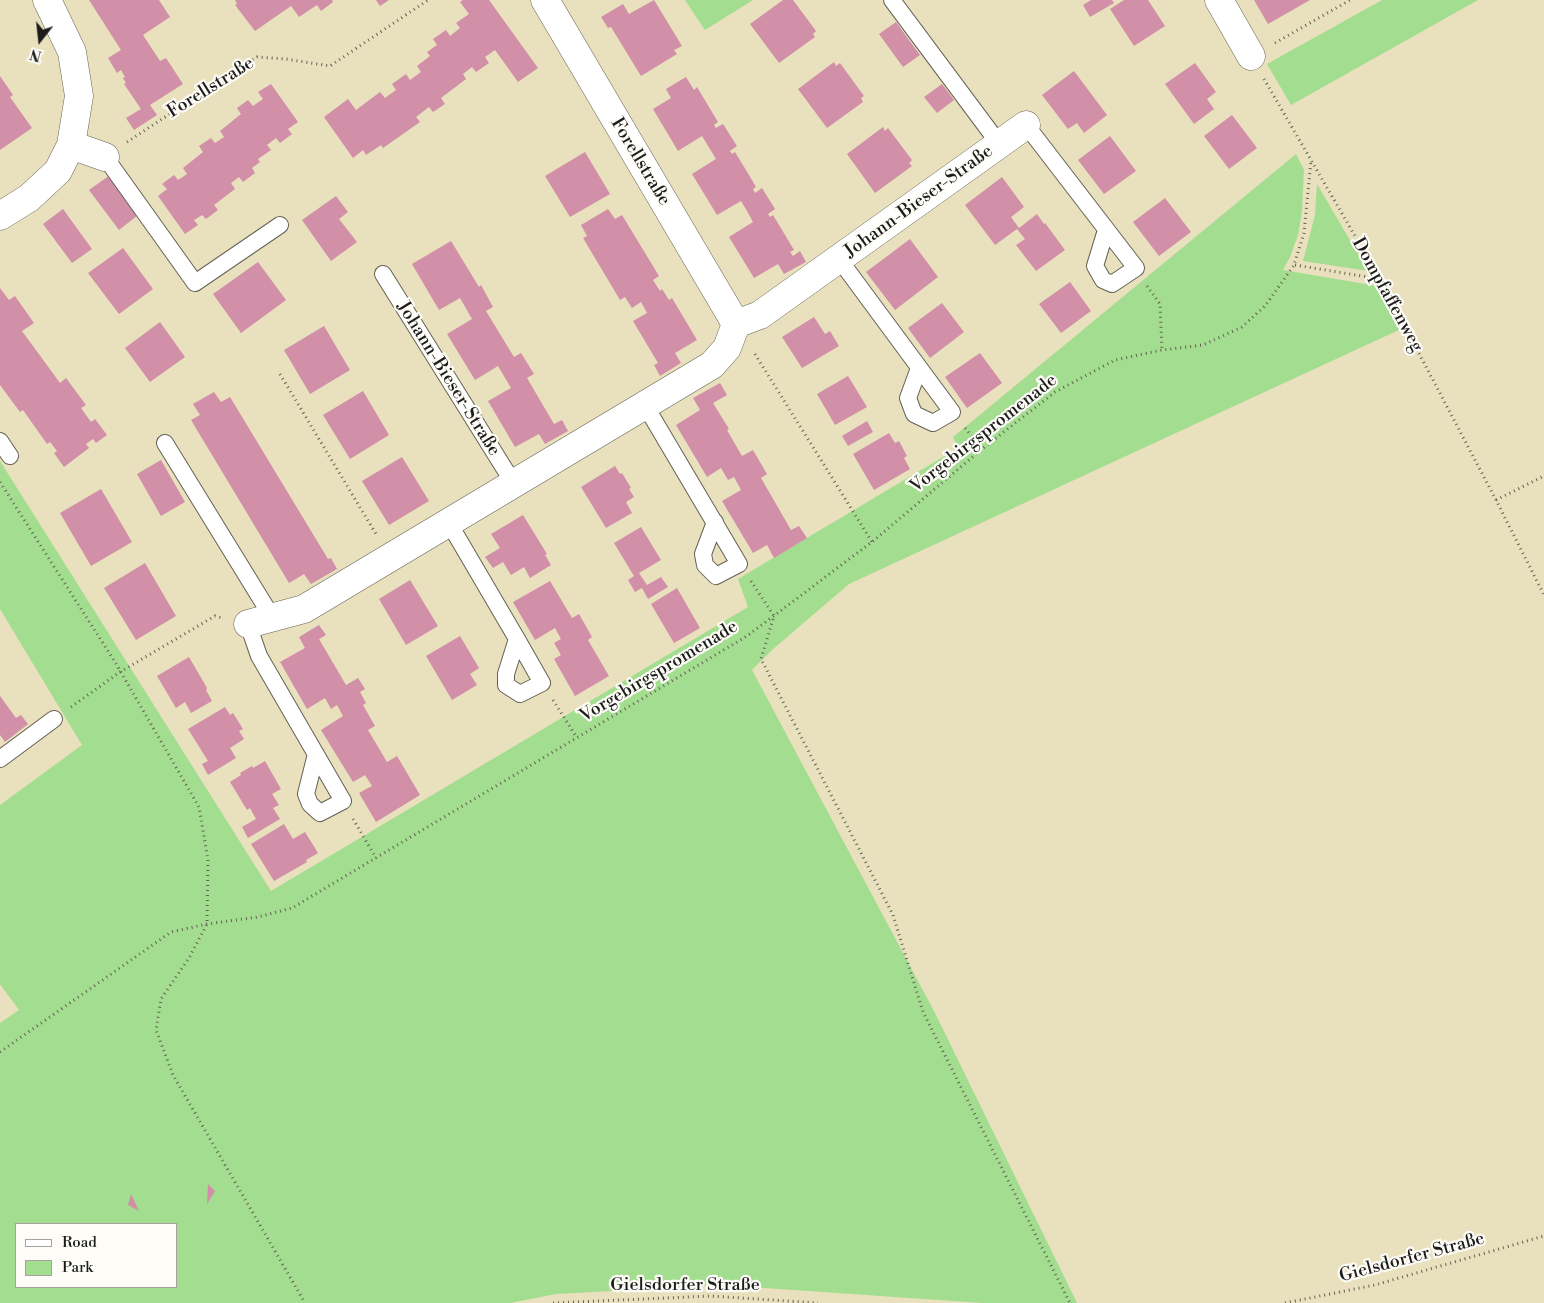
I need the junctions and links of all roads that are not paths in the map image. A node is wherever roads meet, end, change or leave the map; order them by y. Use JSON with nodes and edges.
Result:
{"nodes":[{"id":1,"x":47,"y":0,"type":"edge"},
{"id":2,"x":545,"y":0,"type":"edge"},
{"id":3,"x":892,"y":0,"type":"edge"},
{"id":4,"x":1219,"y":0,"type":"edge"},
{"id":5,"x":1251,"y":56,"type":"road end"},
{"id":6,"x":1026,"y":125,"type":"joint"},
{"id":7,"x":71,"y":145,"type":"junction"},
{"id":8,"x":1000,"y":145,"type":"junction"},
{"id":9,"x":105,"y":156,"type":"joint"},
{"id":10,"x":0,"y":216,"type":"edge"},
{"id":11,"x":280,"y":226,"type":"dead end"},
{"id":12,"x":1106,"y":230,"type":"junction"},
{"id":13,"x":839,"y":259,"type":"junction"},
{"id":14,"x":383,"y":274,"type":"dead end"},
{"id":15,"x":736,"y":324,"type":"junction"},
{"id":16,"x":919,"y":368,"type":"dead end"},
{"id":17,"x":645,"y":405,"type":"junction"},
{"id":18,"x":0,"y":441,"type":"edge"},
{"id":19,"x":165,"y":443,"type":"dead end"},
{"id":20,"x":10,"y":456,"type":"dead end"},
{"id":21,"x":514,"y":484,"type":"junction"},
{"id":22,"x":714,"y":522,"type":"junction"},
{"id":23,"x":449,"y":523,"type":"junction"},
{"id":24,"x":260,"y":620,"type":"junction"},
{"id":25,"x":517,"y":639,"type":"junction"},
{"id":26,"x":54,"y":719,"type":"road end"},
{"id":27,"x":316,"y":754,"type":"junction"},
{"id":28,"x":0,"y":760,"type":"edge"}],
"edges":[{"from":1,"to":7,"type":"street"},
{"from":2,"to":15,"type":"street","name":"Forellstraße"},
{"from":3,"to":8,"type":"lane","name":"Johann-Bieser-Straße"},
{"from":4,"to":5,"type":"street"},
{"from":6,"to":8,"type":"street","name":"Johann-Bieser-Straße"},
{"from":6,"to":12,"type":"lane","name":"Johann-Bieser-Straße"},
{"from":7,"to":9,"type":"street"},
{"from":7,"to":10,"type":"street"},
{"from":8,"to":13,"type":"street","name":"Johann-Bieser-Straße"},
{"from":9,"to":11,"type":"lane"},
{"from":12,"to":12,"type":"lane","name":"Johann-Bieser-Straße"},
{"from":13,"to":15,"type":"street","name":"Johann-Bieser-Straße"},
{"from":13,"to":16,"type":"lane","name":"Johann-Bieser-Straße"},
{"from":14,"to":21,"type":"lane","name":"Johann-Bieser-Straße"},
{"from":15,"to":17,"type":"street"},
{"from":17,"to":21,"type":"street"},
{"from":17,"to":22,"type":"lane"},
{"from":18,"to":20,"type":"lane"},
{"from":19,"to":24,"type":"lane"},
{"from":21,"to":23,"type":"street"},
{"from":22,"to":22,"type":"lane"},
{"from":23,"to":24,"type":"street"},
{"from":23,"to":25,"type":"lane"},
{"from":24,"to":27,"type":"lane"},
{"from":25,"to":25,"type":"lane"},
{"from":26,"to":28,"type":"lane"},
{"from":27,"to":27,"type":"lane"}]}
